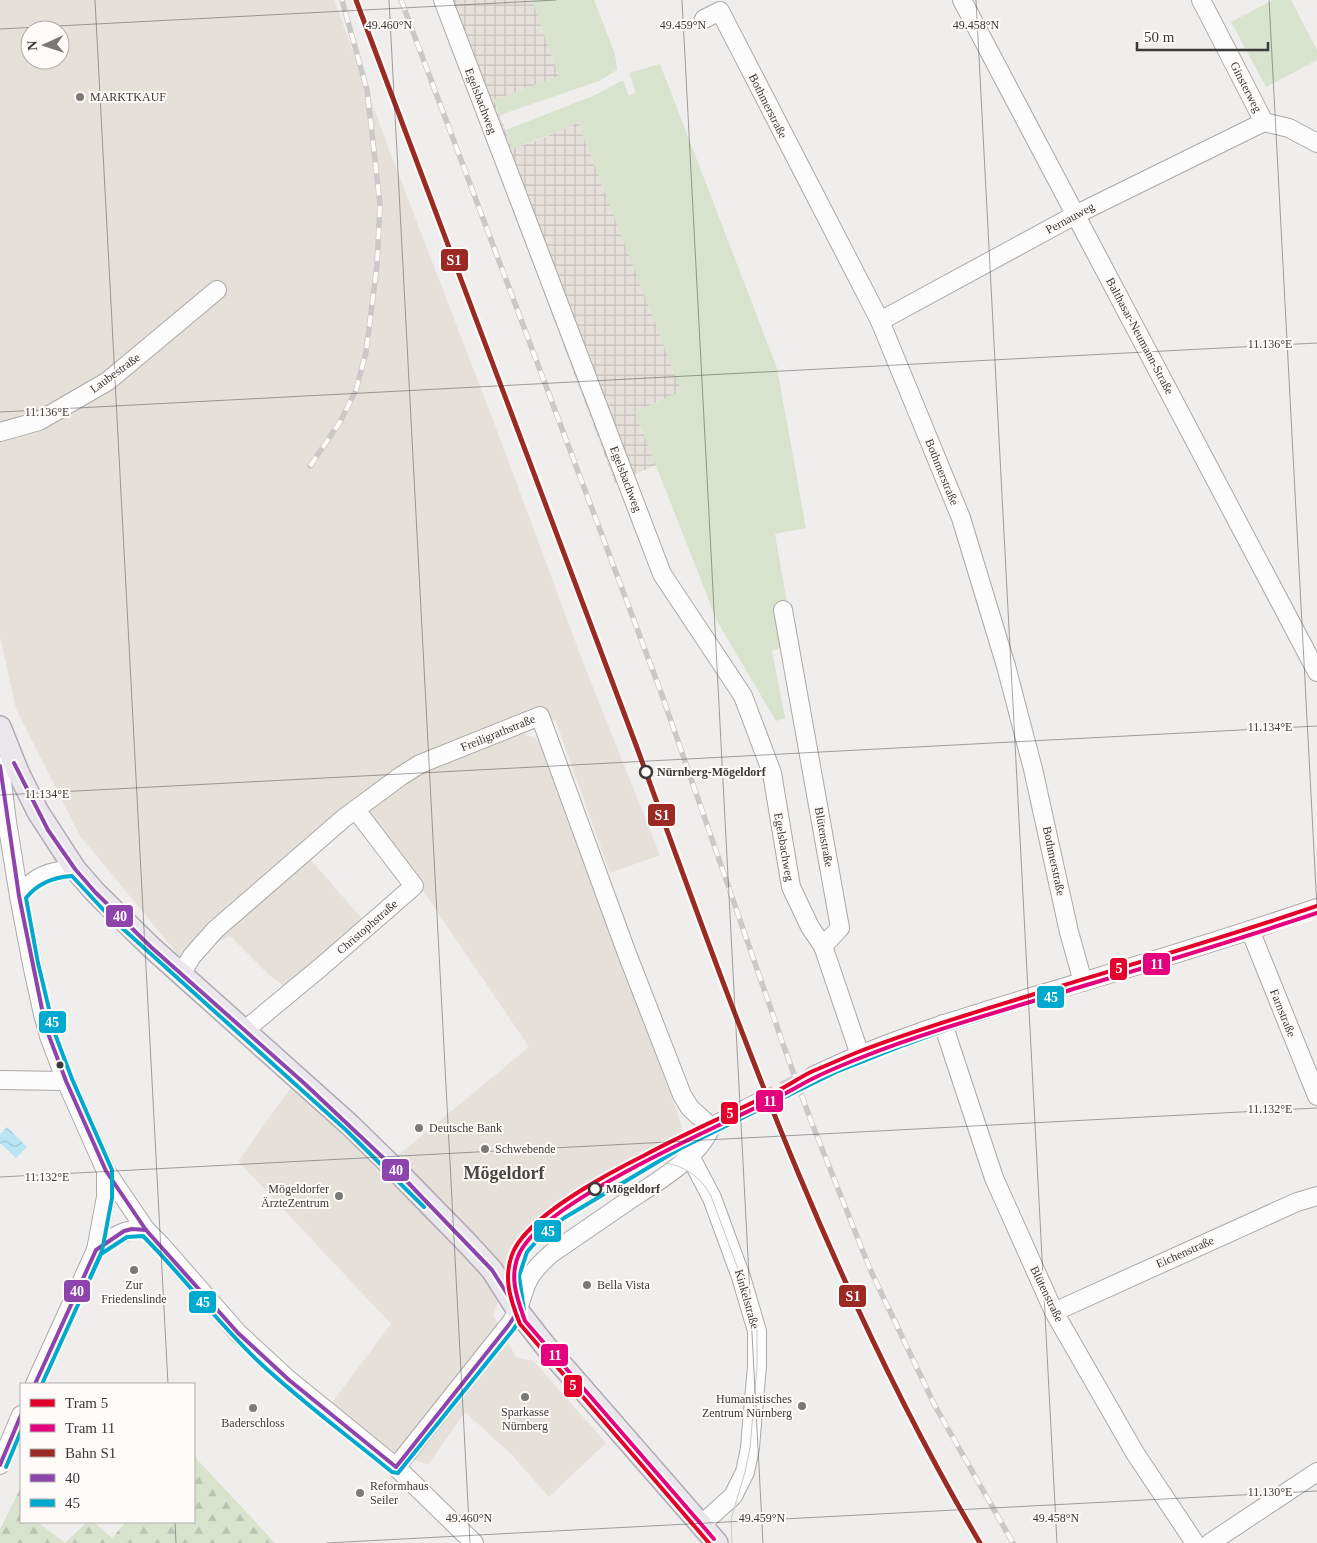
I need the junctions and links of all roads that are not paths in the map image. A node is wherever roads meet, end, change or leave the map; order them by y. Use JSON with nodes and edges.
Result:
{"nodes":[{"id":1,"x":443,"y":0,"type":"edge"},
{"id":2,"x":962,"y":0,"type":"edge"},
{"id":3,"x":1201,"y":0,"type":"edge"},
{"id":4,"x":704,"y":19,"type":"dead end"},
{"id":5,"x":1264,"y":122,"type":"junction"},
{"id":6,"x":1317,"y":144,"type":"edge"},
{"id":7,"x":1077,"y":214,"type":"junction"},
{"id":8,"x":217,"y":290,"type":"dead end"},
{"id":9,"x":880,"y":321,"type":"junction"},
{"id":10,"x":0,"y":432,"type":"edge"},
{"id":11,"x":783,"y":610,"type":"dead end"},
{"id":12,"x":1317,"y":672,"type":"edge"},
{"id":13,"x":0,"y":727,"type":"edge"},
{"id":14,"x":0,"y":766,"type":"edge"},
{"id":15,"x":356,"y":810,"type":"junction"},
{"id":16,"x":76,"y":869,"type":"junction"},
{"id":17,"x":19,"y":896,"type":"junction"},
{"id":18,"x":1317,"y":908,"type":"edge"},
{"id":19,"x":1250,"y":930,"type":"junction"},
{"id":20,"x":823,"y":946,"type":"junction"},
{"id":21,"x":181,"y":974,"type":"junction"},
{"id":22,"x":1083,"y":982,"type":"junction"},
{"id":23,"x":944,"y":1024,"type":"junction"},
{"id":24,"x":245,"y":1030,"type":"junction"},
{"id":25,"x":860,"y":1055,"type":"junction"},
{"id":26,"x":814,"y":1076,"type":"tunnel mouth"},
{"id":27,"x":0,"y":1080,"type":"edge"},
{"id":28,"x":66,"y":1080,"type":"junction"},
{"id":29,"x":1317,"y":1096,"type":"edge"},
{"id":30,"x":758,"y":1102,"type":"tunnel mouth"},
{"id":31,"x":711,"y":1128,"type":"junction"},
{"id":32,"x":690,"y":1156,"type":"junction"},
{"id":33,"x":106,"y":1171,"type":"junction"},
{"id":34,"x":1317,"y":1196,"type":"edge"},
{"id":35,"x":146,"y":1230,"type":"junction"},
{"id":36,"x":96,"y":1250,"type":"junction"},
{"id":37,"x":518,"y":1311,"type":"junction"},
{"id":38,"x":1054,"y":1312,"type":"junction"},
{"id":39,"x":35,"y":1383,"type":"edge"},
{"id":40,"x":20,"y":1416,"type":"edge"},
{"id":41,"x":0,"y":1465,"type":"edge"},
{"id":42,"x":396,"y":1467,"type":"junction"},
{"id":43,"x":1317,"y":1472,"type":"edge"},
{"id":44,"x":712,"y":1538,"type":"edge"},
{"id":45,"x":474,"y":1543,"type":"edge"},
{"id":46,"x":1195,"y":1543,"type":"edge"},
{"id":47,"x":1210,"y":1543,"type":"edge"}],
"edges":[{"from":1,"to":20,"type":"street","name":"Egelsbachweg"},
{"from":2,"to":7,"type":"street","name":"Balthasar-Neumann-Straße"},
{"from":3,"to":5,"type":"street","name":"Ginsterweg"},
{"from":4,"to":9,"type":"street","name":"Bothmerstraße"},
{"from":5,"to":6,"type":"street","name":"Ginsterweg"},
{"from":5,"to":7,"type":"street","name":"Pernauweg"},
{"from":7,"to":9,"type":"street","name":"Pernauweg"},
{"from":7,"to":12,"type":"street","name":"Balthasar-Neumann-Straße"},
{"from":8,"to":10,"type":"street","name":"Laubestraße"},
{"from":9,"to":22,"type":"street","name":"Bothmerstraße"},
{"from":11,"to":20,"type":"street","name":"Blütenstraße"},
{"from":13,"to":16,"type":"main road"},
{"from":14,"to":17,"type":"street"},
{"from":15,"to":21,"type":"street","name":"Freiligrathstraße"},
{"from":15,"to":24,"type":"street","name":"Christophstraße"},
{"from":15,"to":31,"type":"street","name":"Freiligrathstraße"},
{"from":16,"to":17,"type":"street"},
{"from":16,"to":21,"type":"main road"},
{"from":17,"to":28,"type":"street"},
{"from":18,"to":19,"type":"street"},
{"from":19,"to":22,"type":"street"},
{"from":19,"to":29,"type":"street","name":"Farnstraße"},
{"from":20,"to":25,"type":"street"},
{"from":21,"to":24,"type":"main road"},
{"from":22,"to":23,"type":"street"},
{"from":23,"to":25,"type":"street"},
{"from":23,"to":38,"type":"street","name":"Blütenstraße"},
{"from":24,"to":37,"type":"main road"},
{"from":25,"to":26,"type":"street"},
{"from":27,"to":28,"type":"street"},
{"from":28,"to":33,"type":"street"},
{"from":30,"to":31,"type":"street"},
{"from":31,"to":32,"type":"street"},
{"from":32,"to":37,"type":"street"},
{"from":32,"to":44,"type":"street","name":"Kinkelstraße"},
{"from":33,"to":35,"type":"street"},
{"from":33,"to":36,"type":"street"},
{"from":34,"to":38,"type":"street","name":"Eichenstraße"},
{"from":35,"to":36,"type":"street"},
{"from":35,"to":42,"type":"street"},
{"from":36,"to":39,"type":"street"},
{"from":37,"to":42,"type":"street"},
{"from":37,"to":44,"type":"main road"},
{"from":38,"to":46,"type":"street","name":"Blütenstraße"},
{"from":40,"to":41,"type":"street"},
{"from":42,"to":45,"type":"street"},
{"from":43,"to":47,"type":"street"}]}
